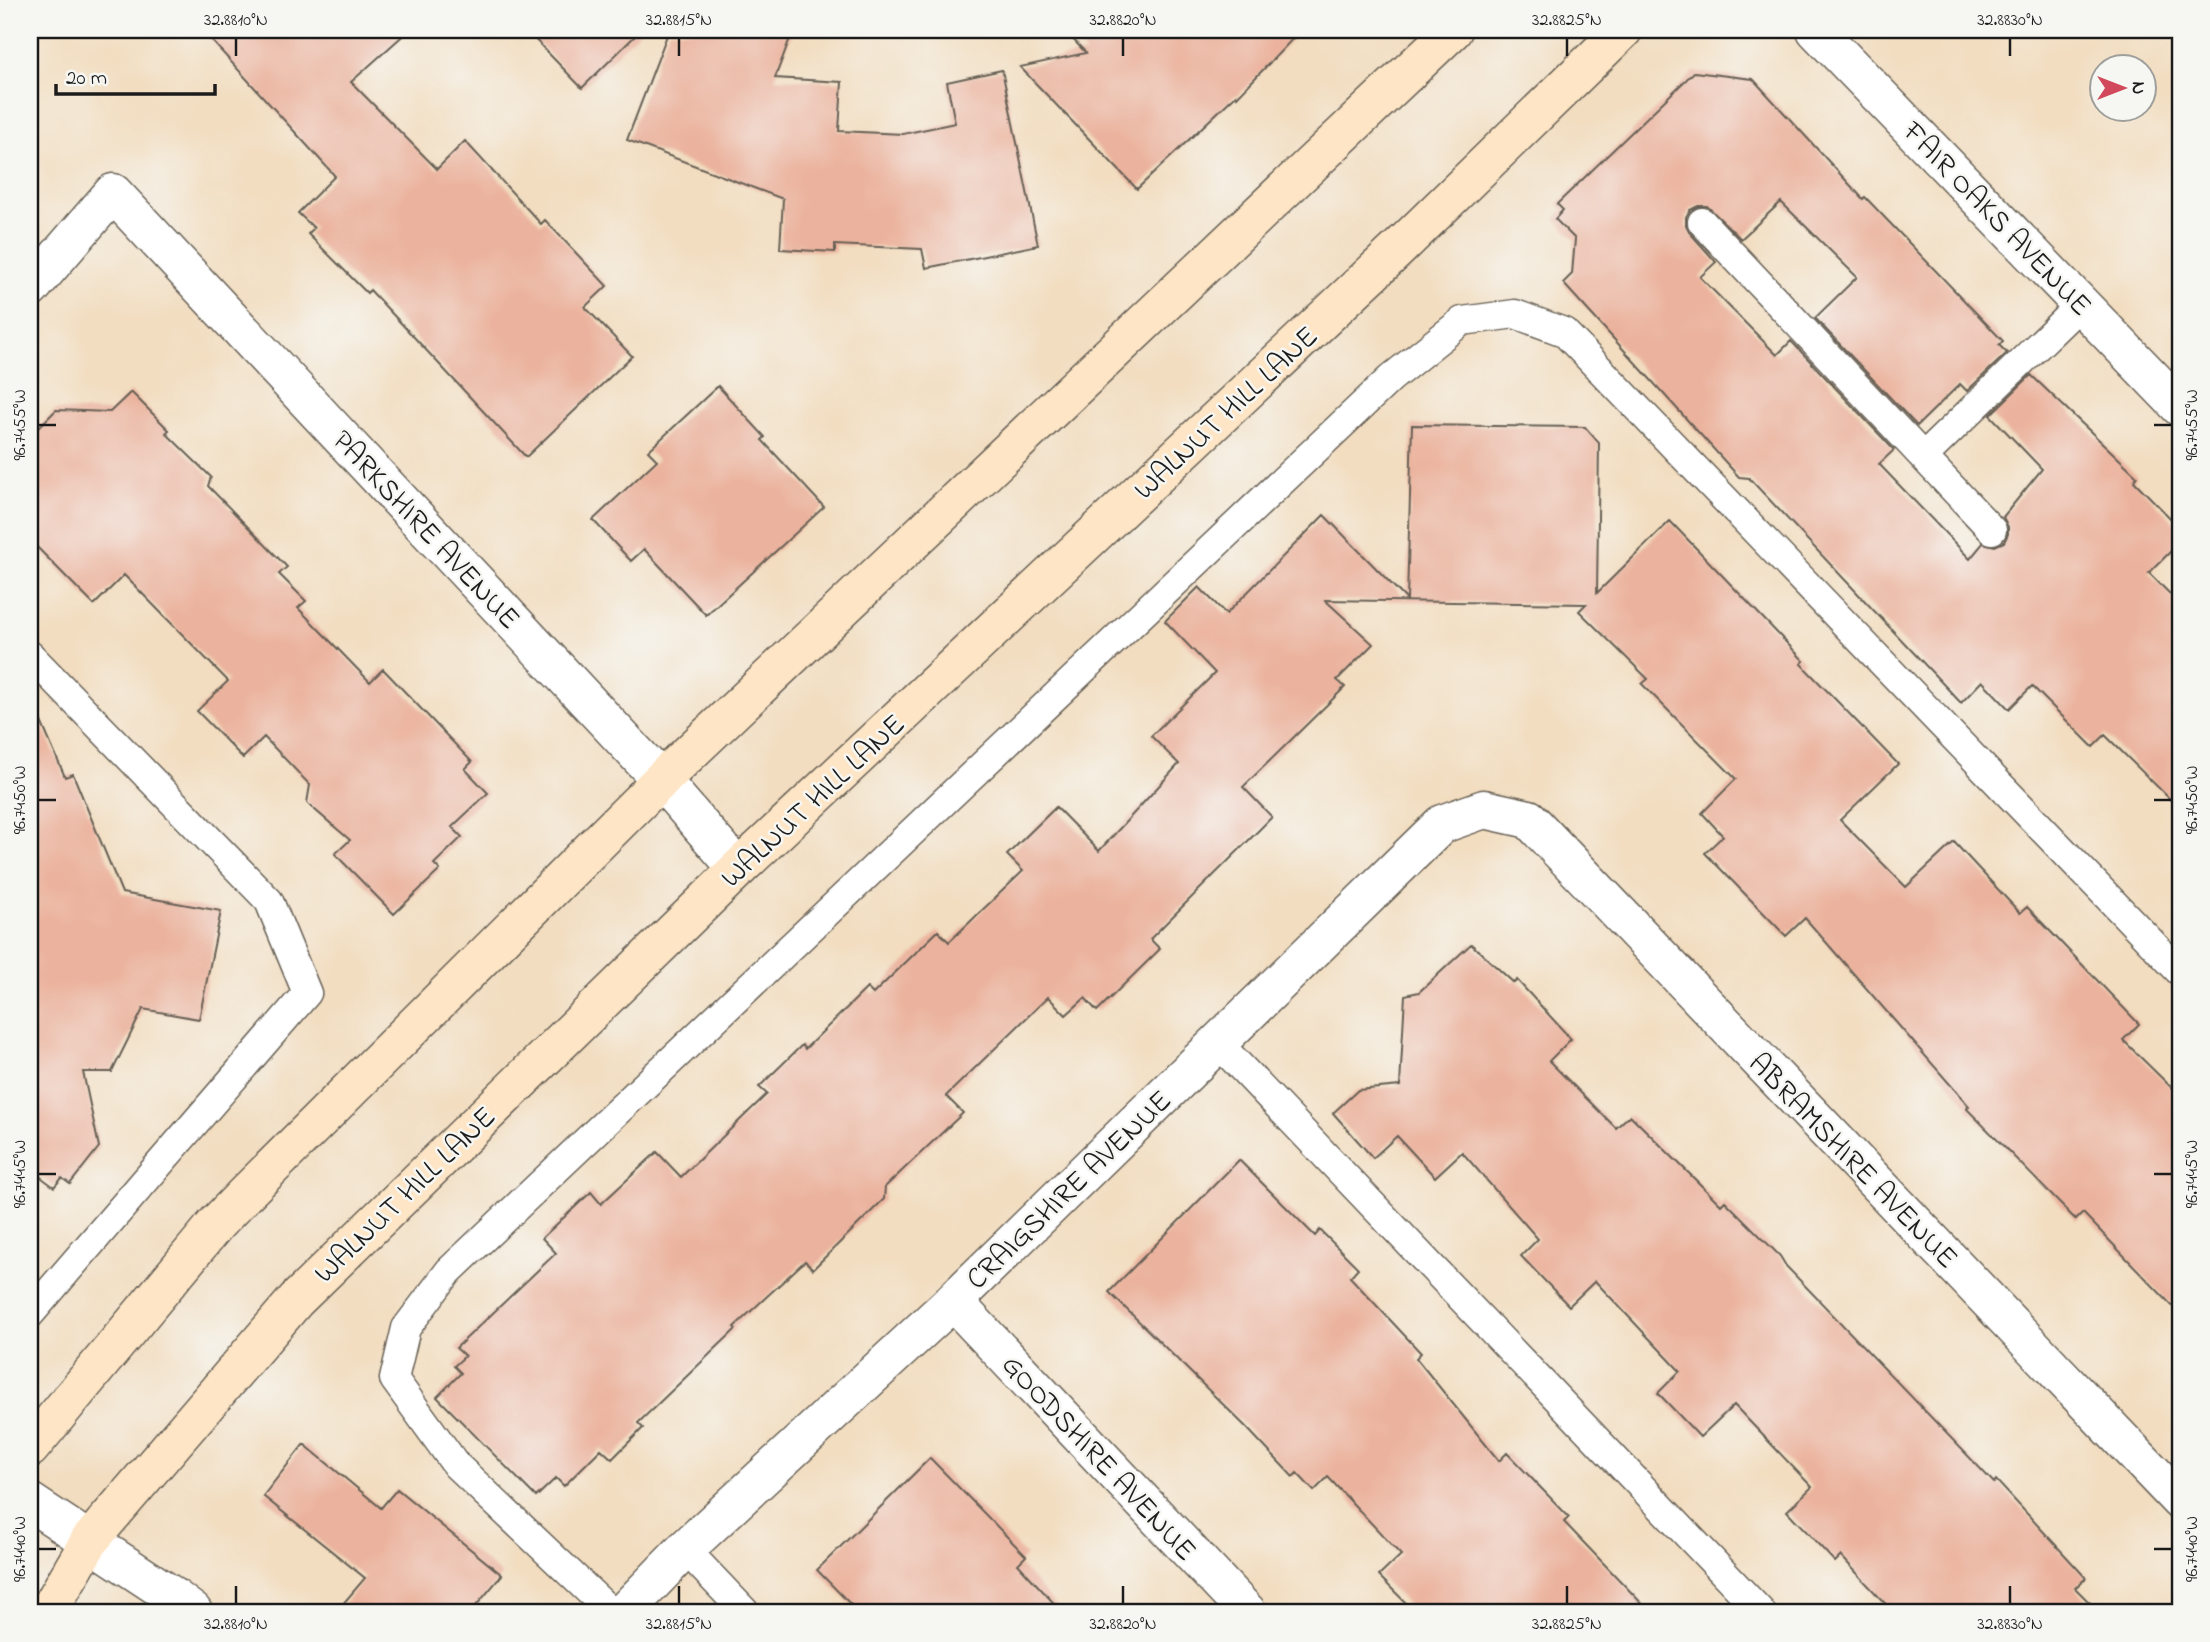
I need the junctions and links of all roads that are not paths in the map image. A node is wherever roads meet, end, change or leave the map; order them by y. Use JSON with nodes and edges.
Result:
{"nodes":[{"id":1,"x":1452,"y":30,"type":"edge"},
{"id":2,"x":1623,"y":30,"type":"edge"},
{"id":3,"x":1816,"y":30,"type":"edge"},
{"id":4,"x":1702,"y":222,"type":"dead end"},
{"id":5,"x":30,"y":289,"type":"edge"},
{"id":6,"x":2081,"y":304,"type":"junction"},
{"id":7,"x":2180,"y":407,"type":"edge"},
{"id":8,"x":1923,"y":457,"type":"junction"},
{"id":9,"x":1992,"y":530,"type":"dead end"},
{"id":10,"x":30,"y":655,"type":"edge"},
{"id":11,"x":661,"y":780,"type":"junction"},
{"id":12,"x":1529,"y":819,"type":"joint"},
{"id":13,"x":738,"y":869,"type":"junction"},
{"id":14,"x":2180,"y":972,"type":"edge"},
{"id":15,"x":1218,"y":1043,"type":"junction"},
{"id":16,"x":953,"y":1301,"type":"junction"},
{"id":17,"x":30,"y":1314,"type":"edge"},
{"id":18,"x":30,"y":1448,"type":"edge"},
{"id":19,"x":2180,"y":1501,"type":"edge"},
{"id":20,"x":30,"y":1502,"type":"edge"},
{"id":21,"x":90,"y":1540,"type":"junction"},
{"id":22,"x":685,"y":1549,"type":"junction"},
{"id":23,"x":48,"y":1612,"type":"edge"},
{"id":24,"x":193,"y":1612,"type":"edge"},
{"id":25,"x":611,"y":1612,"type":"edge"},
{"id":26,"x":624,"y":1612,"type":"edge"},
{"id":27,"x":745,"y":1612,"type":"edge"},
{"id":28,"x":1247,"y":1612,"type":"edge"},
{"id":29,"x":1760,"y":1612,"type":"edge"}],
"edges":[{"from":1,"to":11,"type":"main road"},
{"from":2,"to":13,"type":"main road","name":"WALNUT HILL LANE"},
{"from":3,"to":6,"type":"street","name":"FAIR OAKS AVENUE"},
{"from":4,"to":8,"type":"lane"},
{"from":5,"to":11,"type":"street","name":"PARKSHIRE AVENUE"},
{"from":6,"to":7,"type":"street","name":"FAIR OAKS AVENUE"},
{"from":6,"to":8,"type":"lane"},
{"from":8,"to":9,"type":"lane"},
{"from":10,"to":17,"type":"lane"},
{"from":11,"to":13,"type":"street","name":"PARKSHIRE AVENUE"},
{"from":11,"to":18,"type":"main road"},
{"from":12,"to":15,"type":"street","name":"CRAIGSHIRE AVENUE"},
{"from":12,"to":19,"type":"street","name":"ABRAMSHIRE AVENUE"},
{"from":13,"to":21,"type":"main road","name":"WALNUT HILL LANE"},
{"from":14,"to":25,"type":"lane"},
{"from":15,"to":16,"type":"street","name":"CRAIGSHIRE AVENUE"},
{"from":15,"to":29,"type":"lane"},
{"from":16,"to":22,"type":"street","name":"CRAIGSHIRE AVENUE"},
{"from":16,"to":28,"type":"street","name":"GOODSHIRE AVENUE"},
{"from":20,"to":21,"type":"street"},
{"from":21,"to":23,"type":"main road","name":"WALNUT HILL LANE"},
{"from":21,"to":24,"type":"street"},
{"from":22,"to":26,"type":"street","name":"CRAIGSHIRE AVENUE"},
{"from":22,"to":27,"type":"lane"}]}
